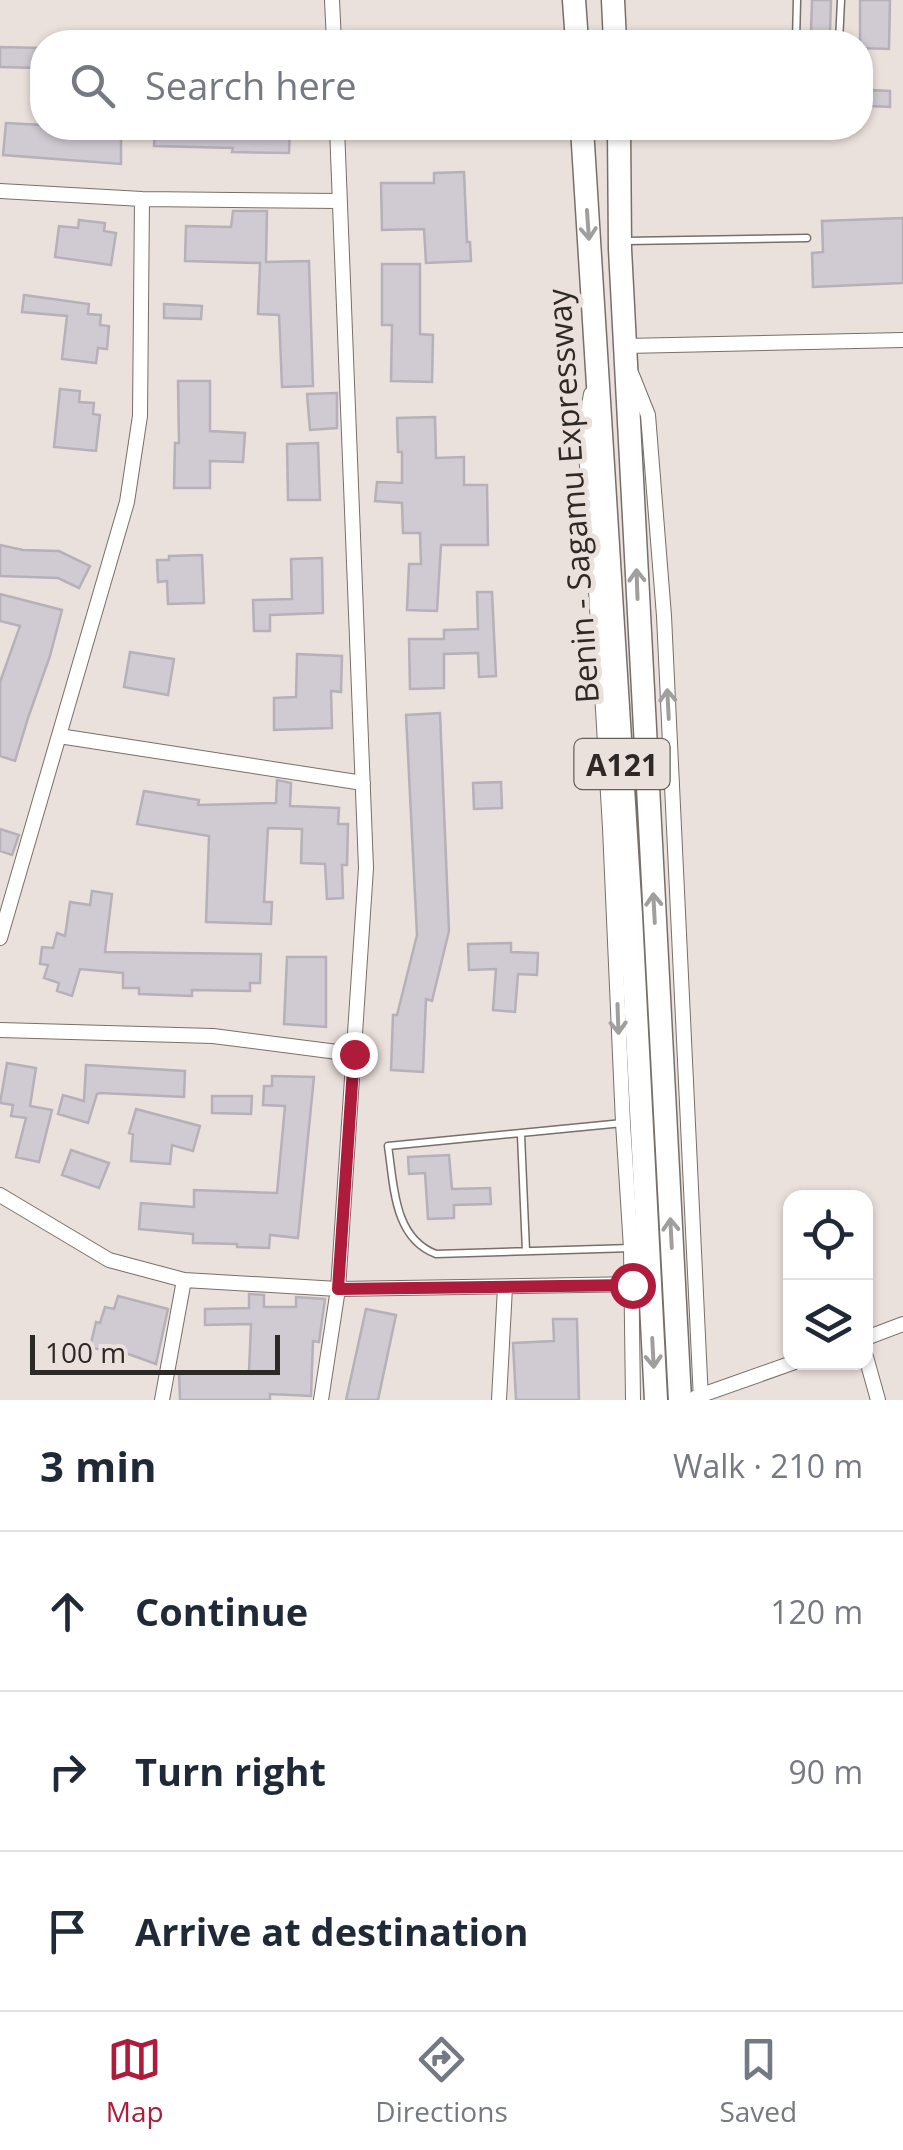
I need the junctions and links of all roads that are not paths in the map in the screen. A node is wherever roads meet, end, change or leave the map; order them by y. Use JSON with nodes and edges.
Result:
{"nodes":[{"id":1,"x":332,"y":0,"type":"edge"},
{"id":2,"x":574,"y":0,"type":"edge"},
{"id":3,"x":613,"y":0,"type":"edge"},
{"id":4,"x":797,"y":0,"type":"edge"},
{"id":5,"x":841,"y":0,"type":"edge"},
{"id":6,"x":333,"y":30,"type":"edge"},
{"id":7,"x":576,"y":30,"type":"edge"},
{"id":8,"x":614,"y":30,"type":"edge"},
{"id":9,"x":796,"y":30,"type":"edge"},
{"id":10,"x":840,"y":30,"type":"edge"},
{"id":11,"x":337,"y":140,"type":"edge"},
{"id":12,"x":583,"y":140,"type":"edge"},
{"id":13,"x":619,"y":140,"type":"edge"},
{"id":14,"x":0,"y":191,"type":"edge"},
{"id":15,"x":142,"y":199,"type":"junction"},
{"id":16,"x":340,"y":201,"type":"junction"},
{"id":17,"x":807,"y":238,"type":"dead end"},
{"id":18,"x":620,"y":241,"type":"junction"},
{"id":19,"x":903,"y":340,"type":"edge"},
{"id":20,"x":627,"y":355,"type":"junction"},
{"id":21,"x":597,"y":364,"type":"junction"},
{"id":22,"x":59,"y":736,"type":"junction"},
{"id":23,"x":363,"y":782,"type":"junction"},
{"id":24,"x":0,"y":938,"type":"edge"},
{"id":25,"x":0,"y":1030,"type":"edge"},
{"id":26,"x":354,"y":1054,"type":"junction"},
{"id":27,"x":623,"y":1123,"type":"junction"},
{"id":28,"x":521,"y":1134,"type":"junction"},
{"id":29,"x":0,"y":1195,"type":"edge"},
{"id":30,"x":640,"y":1248,"type":"junction"},
{"id":31,"x":526,"y":1251,"type":"junction"},
{"id":32,"x":184,"y":1280,"type":"junction"},
{"id":33,"x":641,"y":1284,"type":"junction"},
{"id":34,"x":505,"y":1288,"type":"junction"},
{"id":35,"x":338,"y":1289,"type":"junction"},
{"id":36,"x":903,"y":1324,"type":"edge"},
{"id":37,"x":873,"y":1335,"type":"edge"},
{"id":38,"x":783,"y":1366,"type":"edge"},
{"id":39,"x":869,"y":1370,"type":"edge"},
{"id":40,"x":692,"y":1399,"type":"edge"},
{"id":41,"x":162,"y":1400,"type":"edge"},
{"id":42,"x":321,"y":1400,"type":"edge"},
{"id":43,"x":499,"y":1400,"type":"edge"},
{"id":44,"x":633,"y":1400,"type":"edge"},
{"id":45,"x":656,"y":1400,"type":"edge"},
{"id":46,"x":878,"y":1400,"type":"edge"}],
"edges":[{"from":1,"to":6,"type":"street"},
{"from":2,"to":7,"type":"highway"},
{"from":3,"to":8,"type":"highway"},
{"from":4,"to":9,"type":"lane"},
{"from":5,"to":10,"type":"lane"},
{"from":11,"to":16,"type":"street"},
{"from":12,"to":21,"type":"highway","name":"Benin - Sagamu Expressway","number":"A121","one_way":true},
{"from":13,"to":18,"type":"highway","number":"A121"},
{"from":14,"to":15,"type":"street"},
{"from":15,"to":16,"type":"street"},
{"from":15,"to":22,"type":"street"},
{"from":16,"to":23,"type":"street"},
{"from":17,"to":18,"type":"lane"},
{"from":18,"to":20,"type":"highway","number":"A121"},
{"from":19,"to":20,"type":"street"},
{"from":40,"to":20,"type":"highway","number":"A121","one_way":true},
{"from":21,"to":27,"type":"street","one_way":true},
{"from":21,"to":30,"type":"highway","name":"Benin - Sagamu Expressway","number":"A121"},
{"from":22,"to":23,"type":"street"},
{"from":22,"to":24,"type":"street"},
{"from":23,"to":26,"type":"street"},
{"from":25,"to":26,"type":"street"},
{"from":26,"to":35,"type":"street"},
{"from":27,"to":28,"type":"lane"},
{"from":27,"to":30,"type":"street"},
{"from":28,"to":31,"type":"lane"},
{"from":28,"to":31,"type":"lane"},
{"from":29,"to":32,"type":"street"},
{"from":30,"to":31,"type":"lane"},
{"from":30,"to":33,"type":"highway","name":"Benin - Sagamu Expressway","number":"A121"},
{"from":32,"to":35,"type":"street"},
{"from":32,"to":41,"type":"street"},
{"from":33,"to":34,"type":"street"},
{"from":33,"to":44,"type":"street"},
{"from":33,"to":45,"type":"highway","name":"Benin - Sagamu Expressway","number":"A121","one_way":true},
{"from":34,"to":35,"type":"street"},
{"from":34,"to":43,"type":"street"},
{"from":35,"to":42,"type":"street"},
{"from":36,"to":37,"type":"street"},
{"from":38,"to":40,"type":"street"},
{"from":39,"to":46,"type":"street"}]}
